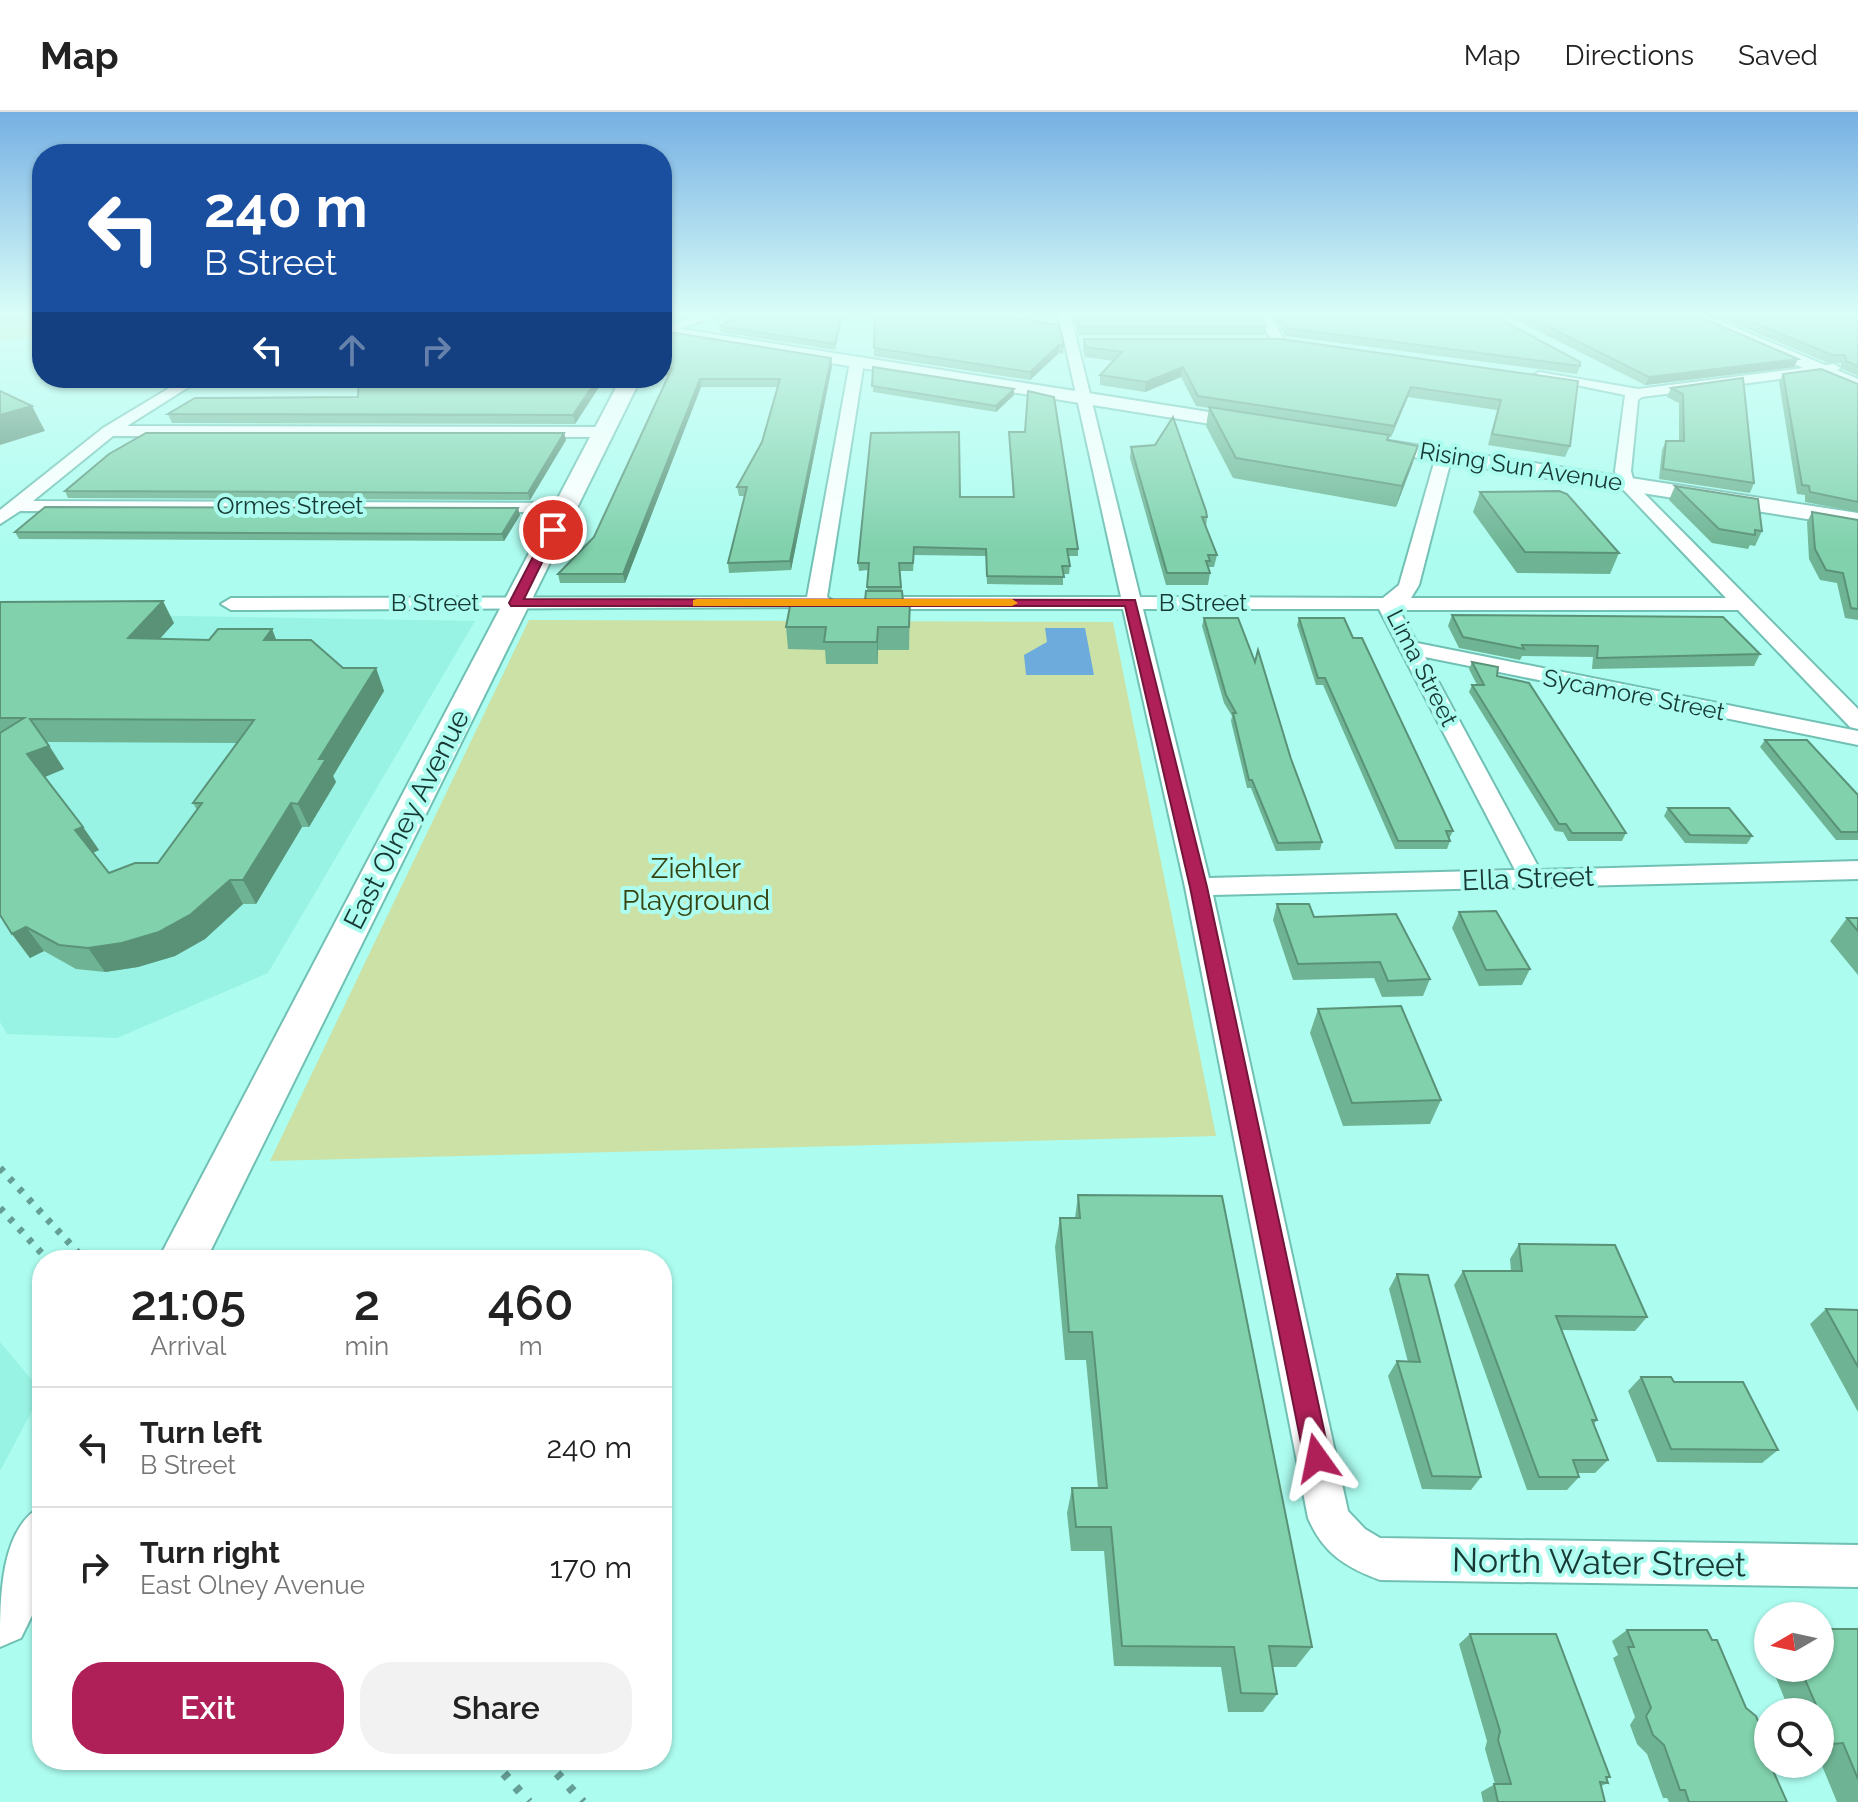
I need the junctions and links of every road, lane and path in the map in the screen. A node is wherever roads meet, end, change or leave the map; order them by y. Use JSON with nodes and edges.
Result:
{"nodes":[{"id":1,"x":173,"y":392,"type":"edge"},
{"id":2,"x":624,"y":392,"type":"edge"},
{"id":3,"x":852,"y":392,"type":"edge"},
{"id":4,"x":1051,"y":392,"type":"edge"},
{"id":5,"x":1083,"y":392,"type":"edge"},
{"id":6,"x":1631,"y":392,"type":"edge"},
{"id":7,"x":1651,"y":392,"type":"edge"},
{"id":8,"x":1638,"y":393,"type":"junction"},
{"id":9,"x":1084,"y":397,"type":"junction"},
{"id":10,"x":1288,"y":430,"type":"edge"},
{"id":11,"x":109,"y":431,"type":"junction"},
{"id":12,"x":603,"y":432,"type":"junction"},
{"id":13,"x":1335,"y":438,"type":"edge"},
{"id":14,"x":1444,"y":456,"type":"junction"},
{"id":15,"x":1626,"y":484,"type":"junction"},
{"id":16,"x":16,"y":506,"type":"junction"},
{"id":17,"x":564,"y":507,"type":"junction"},
{"id":18,"x":0,"y":519,"type":"edge"},
{"id":19,"x":1858,"y":520,"type":"edge"},
{"id":20,"x":516,"y":603,"type":"junction"},
{"id":21,"x":816,"y":603,"type":"junction"},
{"id":22,"x":1130,"y":603,"type":"junction"},
{"id":23,"x":231,"y":604,"type":"dead end"},
{"id":24,"x":1386,"y":604,"type":"junction"},
{"id":25,"x":1743,"y":604,"type":"junction"},
{"id":26,"x":1410,"y":648,"type":"junction"},
{"id":27,"x":1858,"y":722,"type":"edge"},
{"id":28,"x":1858,"y":738,"type":"edge"},
{"id":29,"x":1858,"y":870,"type":"edge"},
{"id":30,"x":1532,"y":878,"type":"junction"},
{"id":31,"x":1198,"y":887,"type":"junction"},
{"id":32,"x":187,"y":1250,"type":"edge"},
{"id":33,"x":32,"y":1554,"type":"edge"},
{"id":34,"x":1858,"y":1566,"type":"edge"},
{"id":35,"x":0,"y":1617,"type":"edge"}],
"edges":[{"from":1,"to":11,"type":"street"},
{"from":2,"to":12,"type":"street","name":"East Olney Avenue"},
{"from":3,"to":21,"type":"street"},
{"from":4,"to":9,"type":"street"},
{"from":5,"to":9,"type":"street"},
{"from":6,"to":8,"type":"street"},
{"from":7,"to":8,"type":"street"},
{"from":8,"to":15,"type":"street"},
{"from":9,"to":10,"type":"street"},
{"from":9,"to":22,"type":"street"},
{"from":11,"to":12,"type":"street"},
{"from":11,"to":16,"type":"street"},
{"from":12,"to":17,"type":"street","name":"East Olney Avenue"},
{"from":13,"to":14,"type":"street","name":"Rising Sun Avenue"},
{"from":14,"to":15,"type":"street","name":"Rising Sun Avenue"},
{"from":14,"to":24,"type":"street","name":"Lima Street"},
{"from":15,"to":19,"type":"street","name":"Rising Sun Avenue"},
{"from":15,"to":25,"type":"street"},
{"from":16,"to":17,"type":"street","name":"Ormes Street"},
{"from":16,"to":18,"type":"street"},
{"from":17,"to":20,"type":"street","name":"East Olney Avenue"},
{"from":20,"to":21,"type":"street","name":"B Street"},
{"from":20,"to":23,"type":"street","name":"B Street"},
{"from":20,"to":32,"type":"street","name":"East Olney Avenue"},
{"from":21,"to":22,"type":"street","name":"B Street"},
{"from":22,"to":24,"type":"street","name":"B Street"},
{"from":22,"to":31,"type":"street"},
{"from":24,"to":25,"type":"street","name":"B Street"},
{"from":24,"to":26,"type":"street","name":"Lima Street"},
{"from":25,"to":27,"type":"street"},
{"from":26,"to":28,"type":"street","name":"Sycamore Street"},
{"from":26,"to":30,"type":"street","name":"Lima Street"},
{"from":29,"to":30,"type":"street","name":"Ella Street"},
{"from":30,"to":31,"type":"street","name":"Ella Street"},
{"from":31,"to":34,"type":"street","name":"North Water Street"},
{"from":33,"to":35,"type":"street"}]}
